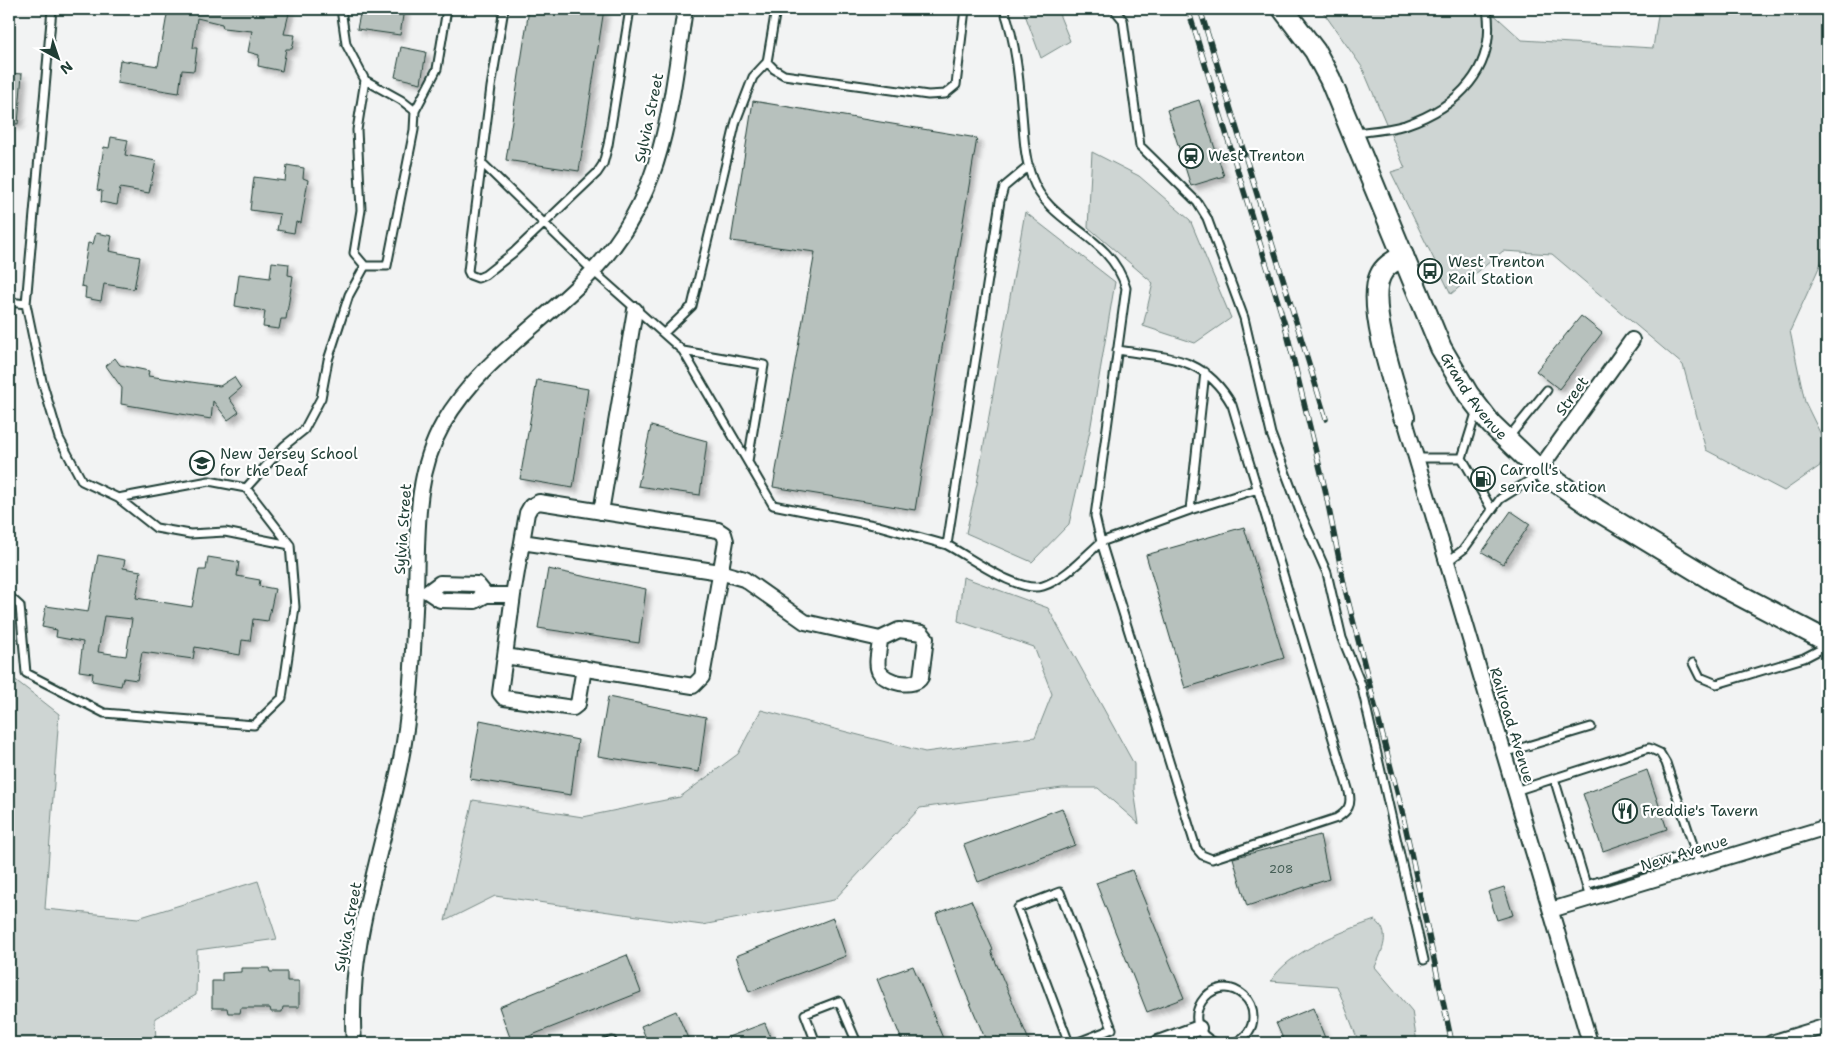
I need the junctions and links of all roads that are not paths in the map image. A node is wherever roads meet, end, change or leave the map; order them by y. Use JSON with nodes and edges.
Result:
{"nodes":[{"id":1,"x":52,"y":9,"type":"edge"},
{"id":2,"x":342,"y":9,"type":"edge"},
{"id":3,"x":447,"y":9,"type":"edge"},
{"id":4,"x":504,"y":9,"type":"edge"},
{"id":5,"x":630,"y":9,"type":"edge"},
{"id":6,"x":685,"y":9,"type":"edge"},
{"id":7,"x":776,"y":9,"type":"edge"},
{"id":8,"x":965,"y":9,"type":"edge"},
{"id":9,"x":1004,"y":9,"type":"edge"},
{"id":10,"x":1114,"y":9,"type":"edge"},
{"id":11,"x":1283,"y":9,"type":"edge"},
{"id":12,"x":1487,"y":9,"type":"edge"},
{"id":13,"x":767,"y":62,"type":"junction"},
{"id":14,"x":365,"y":80,"type":"junction"},
{"id":15,"x":415,"y":111,"type":"junction"},
{"id":16,"x":1353,"y":134,"type":"junction"},
{"id":17,"x":481,"y":162,"type":"junction"},
{"id":18,"x":1029,"y":166,"type":"junction"},
{"id":19,"x":544,"y":223,"type":"junction"},
{"id":20,"x":1403,"y":256,"type":"junction"},
{"id":21,"x":365,"y":266,"type":"junction"},
{"id":22,"x":593,"y":271,"type":"junction"},
{"id":23,"x":9,"y":302,"type":"edge"},
{"id":24,"x":26,"y":304,"type":"junction"},
{"id":25,"x":636,"y":310,"type":"junction"},
{"id":26,"x":664,"y":333,"type":"junction"},
{"id":27,"x":1632,"y":340,"type":"dead end"},
{"id":28,"x":1117,"y":350,"type":"junction"},
{"id":29,"x":683,"y":351,"type":"junction"},
{"id":30,"x":1205,"y":372,"type":"junction"},
{"id":31,"x":1547,"y":390,"type":"dead end"},
{"id":32,"x":1478,"y":407,"type":"junction"},
{"id":33,"x":1404,"y":416,"type":"joint"},
{"id":34,"x":1506,"y":440,"type":"junction"},
{"id":35,"x":1416,"y":458,"type":"junction"},
{"id":36,"x":1462,"y":458,"type":"junction"},
{"id":37,"x":748,"y":461,"type":"junction"},
{"id":38,"x":1541,"y":471,"type":"junction"},
{"id":39,"x":246,"y":488,"type":"junction"},
{"id":40,"x":1258,"y":489,"type":"junction"},
{"id":41,"x":118,"y":498,"type":"junction"},
{"id":42,"x":1190,"y":510,"type":"junction"},
{"id":43,"x":1492,"y":510,"type":"junction"},
{"id":44,"x":601,"y":512,"type":"junction"},
{"id":45,"x":522,"y":542,"type":"junction"},
{"id":46,"x":1101,"y":542,"type":"junction"},
{"id":47,"x":290,"y":545,"type":"junction"},
{"id":48,"x":947,"y":545,"type":"junction"},
{"id":49,"x":1447,"y":562,"type":"junction"},
{"id":50,"x":720,"y":572,"type":"junction"},
{"id":51,"x":422,"y":592,"type":"junction"},
{"id":52,"x":513,"y":595,"type":"junction"},
{"id":53,"x":9,"y":596,"type":"edge"},
{"id":54,"x":880,"y":639,"type":"dead end"},
{"id":55,"x":1827,"y":641,"type":"edge"},
{"id":56,"x":1827,"y":646,"type":"edge"},
{"id":57,"x":505,"y":656,"type":"junction"},
{"id":58,"x":1693,"y":663,"type":"dead end"},
{"id":59,"x":584,"y":668,"type":"junction"},
{"id":60,"x":1591,"y":727,"type":"dead end"},
{"id":61,"x":1504,"y":754,"type":"junction"},
{"id":62,"x":1554,"y":778,"type":"junction"},
{"id":63,"x":1515,"y":790,"type":"junction"},
{"id":64,"x":1827,"y":828,"type":"edge"},
{"id":65,"x":1695,"y":852,"type":"junction"},
{"id":66,"x":1700,"y":866,"type":"junction"},
{"id":67,"x":1588,"y":892,"type":"junction"},
{"id":68,"x":1550,"y":910,"type":"junction"},
{"id":69,"x":1424,"y":960,"type":"dead end"},
{"id":70,"x":1827,"y":1026,"type":"edge"},
{"id":71,"x":1210,"y":1040,"type":"edge"},
{"id":72,"x":354,"y":1043,"type":"edge"},
{"id":73,"x":606,"y":1043,"type":"edge"},
{"id":74,"x":614,"y":1043,"type":"edge"},
{"id":75,"x":816,"y":1043,"type":"edge"},
{"id":76,"x":857,"y":1043,"type":"edge"},
{"id":77,"x":1070,"y":1043,"type":"edge"},
{"id":78,"x":1076,"y":1043,"type":"edge"},
{"id":79,"x":1158,"y":1043,"type":"edge"},
{"id":80,"x":1234,"y":1043,"type":"edge"},
{"id":81,"x":1590,"y":1043,"type":"edge"},
{"id":82,"x":1771,"y":1043,"type":"edge"}],
"edges":[{"from":1,"to":24,"type":"lane"},
{"from":2,"to":14,"type":"lane"},
{"from":3,"to":15,"type":"lane"},
{"from":4,"to":17,"type":"lane"},
{"from":5,"to":19,"type":"lane"},
{"from":6,"to":22,"type":"street","name":"Sylvia Street"},
{"from":7,"to":13,"type":"lane"},
{"from":8,"to":13,"type":"lane"},
{"from":9,"to":18,"type":"lane"},
{"from":10,"to":69,"type":"lane"},
{"from":11,"to":16,"type":"main road","name":"Grand Avenue"},
{"from":12,"to":16,"type":"lane"},
{"from":13,"to":26,"type":"lane"},
{"from":14,"to":15,"type":"lane"},
{"from":14,"to":21,"type":"lane"},
{"from":15,"to":21,"type":"lane"},
{"from":16,"to":20,"type":"main road","name":"Grand Avenue"},
{"from":17,"to":19,"type":"lane"},
{"from":17,"to":19,"type":"lane"},
{"from":18,"to":28,"type":"lane"},
{"from":18,"to":48,"type":"lane"},
{"from":19,"to":22,"type":"lane"},
{"from":20,"to":32,"type":"main road","name":"Grand Avenue"},
{"from":20,"to":33,"type":"main road"},
{"from":21,"to":39,"type":"lane"},
{"from":22,"to":25,"type":"lane"},
{"from":22,"to":51,"type":"street","name":"Sylvia Street"},
{"from":23,"to":24,"type":"lane"},
{"from":24,"to":41,"type":"lane"},
{"from":25,"to":26,"type":"lane"},
{"from":25,"to":44,"type":"street"},
{"from":26,"to":29,"type":"lane"},
{"from":27,"to":38,"type":"street","name":"Street"},
{"from":28,"to":30,"type":"lane"},
{"from":28,"to":46,"type":"lane"},
{"from":29,"to":37,"type":"lane"},
{"from":29,"to":37,"type":"lane"},
{"from":30,"to":40,"type":"lane"},
{"from":30,"to":42,"type":"lane"},
{"from":31,"to":34,"type":"lane"},
{"from":32,"to":34,"type":"main road","name":"Grand Avenue"},
{"from":32,"to":36,"type":"lane"},
{"from":33,"to":35,"type":"street","name":"Railroad Avenue"},
{"from":34,"to":38,"type":"main road","name":"Grand Avenue"},
{"from":35,"to":36,"type":"lane"},
{"from":35,"to":49,"type":"street","name":"Railroad Avenue"},
{"from":36,"to":43,"type":"lane"},
{"from":37,"to":48,"type":"lane"},
{"from":38,"to":43,"type":"lane"},
{"from":38,"to":55,"type":"main road","name":"Grand Avenue"},
{"from":39,"to":41,"type":"lane"},
{"from":39,"to":47,"type":"lane"},
{"from":40,"to":42,"type":"lane"},
{"from":40,"to":46,"type":"lane"},
{"from":41,"to":47,"type":"lane"},
{"from":42,"to":46,"type":"lane"},
{"from":43,"to":49,"type":"lane"},
{"from":44,"to":45,"type":"street"},
{"from":44,"to":50,"type":"street"},
{"from":45,"to":50,"type":"street"},
{"from":45,"to":52,"type":"street"},
{"from":46,"to":48,"type":"lane"},
{"from":47,"to":53,"type":"lane"},
{"from":49,"to":61,"type":"street","name":"Railroad Avenue"},
{"from":50,"to":54,"type":"street"},
{"from":50,"to":59,"type":"street"},
{"from":51,"to":52,"type":"street"},
{"from":51,"to":72,"type":"street","name":"Sylvia Street"},
{"from":52,"to":57,"type":"street"},
{"from":56,"to":58,"type":"lane"},
{"from":57,"to":59,"type":"street"},
{"from":57,"to":59,"type":"street"},
{"from":60,"to":61,"type":"lane"},
{"from":61,"to":63,"type":"street","name":"Railroad Avenue"},
{"from":62,"to":63,"type":"lane"},
{"from":62,"to":65,"type":"lane"},
{"from":62,"to":67,"type":"lane"},
{"from":63,"to":68,"type":"street","name":"Railroad Avenue"},
{"from":64,"to":66,"type":"street","name":"New Avenue"},
{"from":65,"to":66,"type":"lane"},
{"from":65,"to":67,"type":"lane"},
{"from":66,"to":67,"type":"street","name":"New Avenue"},
{"from":67,"to":68,"type":"street","name":"New Avenue"},
{"from":68,"to":81,"type":"street","name":"Railroad Avenue"},
{"from":70,"to":82,"type":"street"},
{"from":71,"to":79,"type":"street"},
{"from":71,"to":80,"type":"lane"},
{"from":73,"to":74,"type":"lane"},
{"from":75,"to":76,"type":"lane"},
{"from":77,"to":78,"type":"lane"}]}
